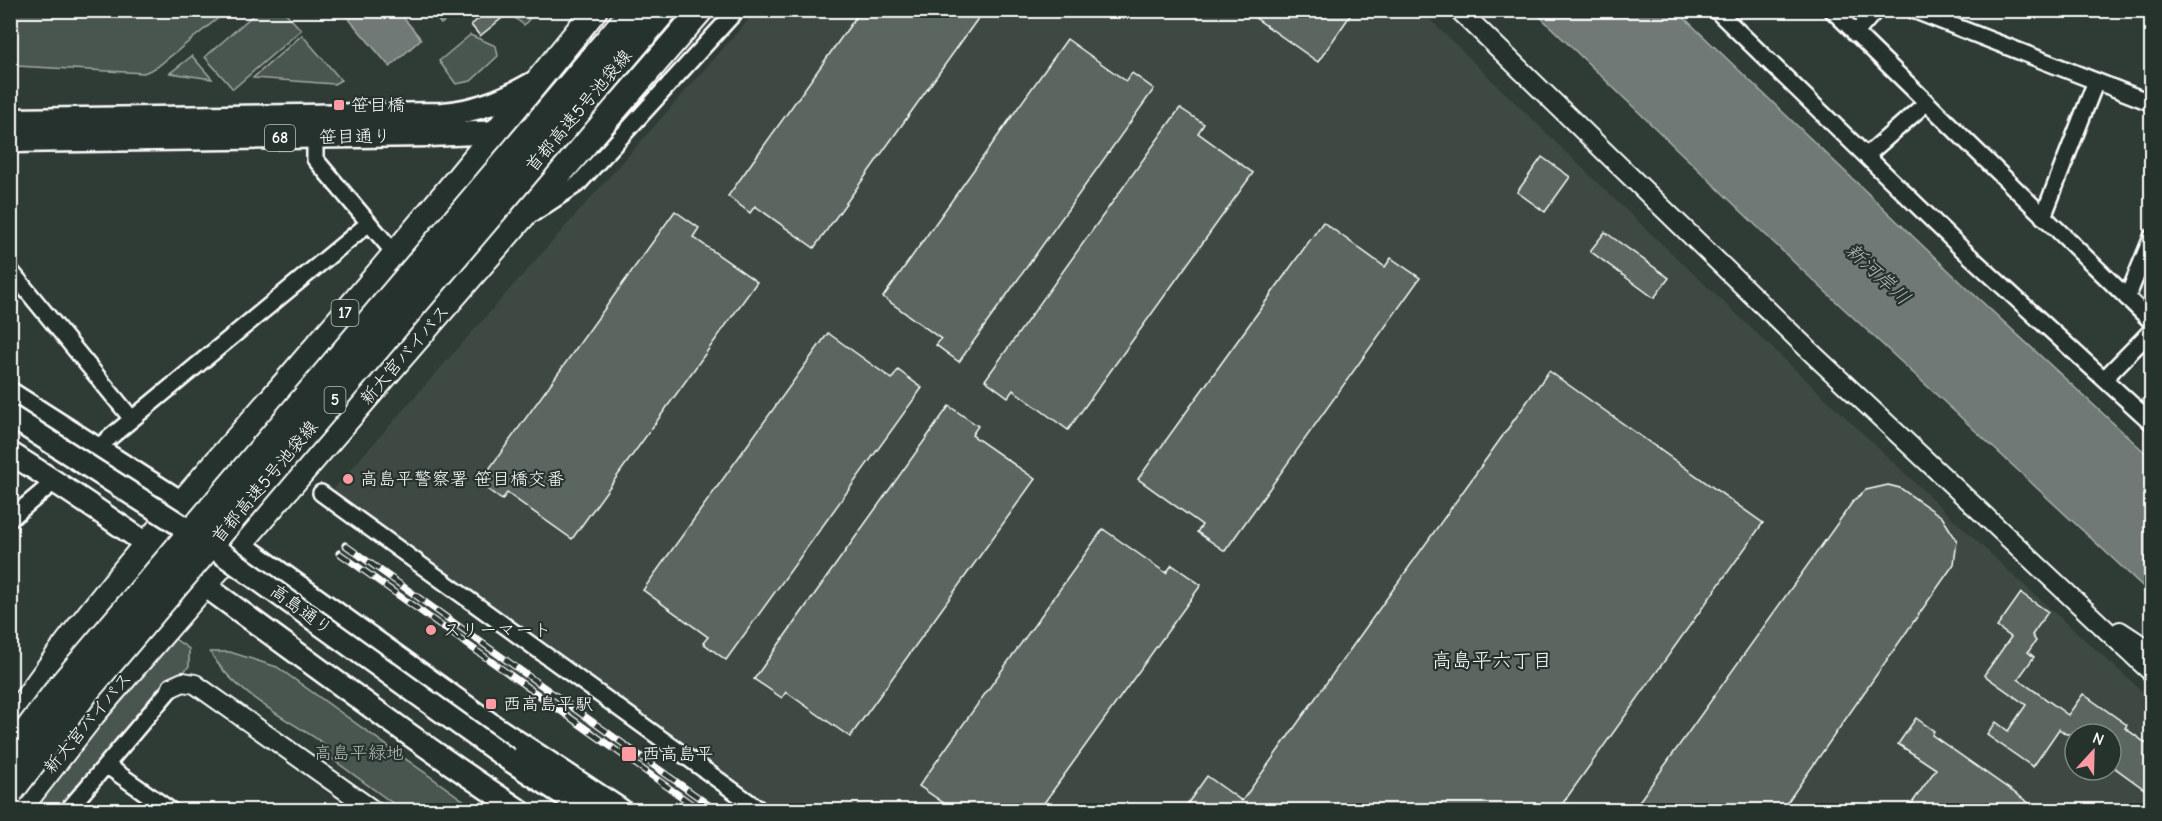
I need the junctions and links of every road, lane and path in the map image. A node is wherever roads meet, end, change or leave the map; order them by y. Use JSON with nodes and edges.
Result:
{"nodes":[{"id":1,"x":595,"y":10,"type":"edge"},
{"id":2,"x":634,"y":10,"type":"edge"},
{"id":3,"x":664,"y":10,"type":"edge"},
{"id":4,"x":701,"y":10,"type":"edge"},
{"id":5,"x":736,"y":10,"type":"edge"},
{"id":6,"x":1459,"y":10,"type":"edge"},
{"id":7,"x":1716,"y":10,"type":"edge"},
{"id":8,"x":1832,"y":10,"type":"edge"},
{"id":9,"x":1876,"y":10,"type":"edge"},
{"id":10,"x":1913,"y":10,"type":"edge"},
{"id":11,"x":1855,"y":34,"type":"junction"},
{"id":12,"x":539,"y":80,"type":"junction"},
{"id":13,"x":2096,"y":81,"type":"junction"},
{"id":14,"x":622,"y":102,"type":"junction"},
{"id":15,"x":1926,"y":103,"type":"junction"},
{"id":16,"x":2151,"y":103,"type":"edge"},
{"id":17,"x":10,"y":120,"type":"edge"},
{"id":18,"x":496,"y":133,"type":"junction"},
{"id":19,"x":315,"y":137,"type":"junction"},
{"id":20,"x":10,"y":141,"type":"edge"},
{"id":21,"x":1866,"y":156,"type":"junction"},
{"id":22,"x":2043,"y":217,"type":"junction"},
{"id":23,"x":369,"y":223,"type":"junction"},
{"id":24,"x":517,"y":225,"type":"junction"},
{"id":25,"x":2151,"y":237,"type":"edge"},
{"id":26,"x":396,"y":255,"type":"junction"},
{"id":27,"x":10,"y":270,"type":"edge"},
{"id":28,"x":2127,"y":298,"type":"junction"},
{"id":29,"x":2151,"y":322,"type":"edge"},
{"id":30,"x":2151,"y":330,"type":"edge"},
{"id":31,"x":2104,"y":379,"type":"junction"},
{"id":32,"x":10,"y":393,"type":"edge"},
{"id":33,"x":10,"y":416,"type":"edge"},
{"id":34,"x":132,"y":419,"type":"junction"},
{"id":35,"x":2151,"y":423,"type":"edge"},
{"id":36,"x":10,"y":430,"type":"edge"},
{"id":37,"x":96,"y":449,"type":"junction"},
{"id":38,"x":10,"y":453,"type":"edge"},
{"id":39,"x":56,"y":481,"type":"junction"},
{"id":40,"x":321,"y":494,"type":"dead end"},
{"id":41,"x":181,"y":502,"type":"junction"},
{"id":42,"x":10,"y":519,"type":"edge"},
{"id":43,"x":146,"y":542,"type":"junction"},
{"id":44,"x":241,"y":544,"type":"junction"},
{"id":45,"x":205,"y":585,"type":"junction"},
{"id":46,"x":2079,"y":604,"type":"junction"},
{"id":47,"x":2151,"y":652,"type":"edge"},
{"id":48,"x":2151,"y":673,"type":"edge"},
{"id":49,"x":172,"y":687,"type":"joint"},
{"id":50,"x":10,"y":723,"type":"edge"},
{"id":51,"x":10,"y":753,"type":"edge"},
{"id":52,"x":504,"y":763,"type":"junction"},
{"id":53,"x":106,"y":765,"type":"junction"},
{"id":54,"x":10,"y":792,"type":"edge"},
{"id":55,"x":361,"y":807,"type":"edge"},
{"id":56,"x":18,"y":810,"type":"edge"},
{"id":57,"x":68,"y":810,"type":"edge"},
{"id":58,"x":170,"y":810,"type":"edge"},
{"id":59,"x":519,"y":810,"type":"edge"},
{"id":60,"x":564,"y":810,"type":"edge"},
{"id":61,"x":587,"y":810,"type":"edge"},
{"id":62,"x":621,"y":810,"type":"edge"},
{"id":63,"x":760,"y":810,"type":"edge"}],
"edges":[{"from":1,"to":12,"type":"highway","number":"17"},
{"from":2,"to":51,"type":"highway","name":"首都高速5号池袋線","number":"5","bridge":true},
{"from":3,"to":54,"type":"highway","name":"首都高速5号池袋線","number":"5","bridge":true},
{"from":4,"to":14,"type":"highway","name":"新大宮バイパス"},
{"from":5,"to":24,"type":"street"},
{"from":6,"to":46,"type":"street"},
{"from":7,"to":21,"type":"street"},
{"from":8,"to":11,"type":"street"},
{"from":9,"to":11,"type":"street"},
{"from":10,"to":13,"type":"street"},
{"from":11,"to":15,"type":"street"},
{"from":12,"to":17,"type":"main road","name":"笹目通り","number":"68"},
{"from":12,"to":18,"type":"highway","number":"17"},
{"from":13,"to":16,"type":"street"},
{"from":13,"to":22,"type":"street"},
{"from":14,"to":18,"type":"main road","name":"笹目通り","number":"68"},
{"from":14,"to":24,"type":"highway","name":"新大宮バイパス"},
{"from":15,"to":21,"type":"street"},
{"from":15,"to":22,"type":"street"},
{"from":18,"to":19,"type":"main road","name":"笹目通り","number":"68"},
{"from":18,"to":26,"type":"highway","number":"17"},
{"from":19,"to":20,"type":"main road","name":"笹目通り","number":"68"},
{"from":19,"to":23,"type":"street"},
{"from":21,"to":31,"type":"street"},
{"from":22,"to":28,"type":"street"},
{"from":23,"to":26,"type":"street"},
{"from":23,"to":34,"type":"street"},
{"from":24,"to":44,"type":"highway","name":"新大宮バイパス"},
{"from":25,"to":28,"type":"street"},
{"from":26,"to":41,"type":"highway","number":"17"},
{"from":27,"to":34,"type":"street"},
{"from":28,"to":29,"type":"street"},
{"from":30,"to":31,"type":"street"},
{"from":31,"to":35,"type":"street"},
{"from":32,"to":37,"type":"main road"},
{"from":33,"to":52,"type":"main road","name":"高島通り","bridge":true},
{"from":34,"to":37,"type":"street"},
{"from":36,"to":52,"type":"main road","name":"高島通り","bridge":true},
{"from":37,"to":41,"type":"main road"},
{"from":38,"to":39,"type":"main road"},
{"from":39,"to":42,"type":"street"},
{"from":39,"to":43,"type":"main road"},
{"from":40,"to":63,"type":"street"},
{"from":41,"to":43,"type":"highway","number":"17"},
{"from":41,"to":44,"type":"main road"},
{"from":43,"to":45,"type":"main road"},
{"from":43,"to":50,"type":"highway","number":"17"},
{"from":44,"to":45,"type":"highway","name":"新大宮バイパス"},
{"from":44,"to":62,"type":"main road"},
{"from":45,"to":56,"type":"highway","name":"新大宮バイパス"},
{"from":45,"to":59,"type":"main road"},
{"from":46,"to":47,"type":"street"},
{"from":46,"to":48,"type":"street"},
{"from":49,"to":53,"type":"street"},
{"from":49,"to":55,"type":"street"},
{"from":52,"to":60,"type":"main road","name":"高島通り"},
{"from":52,"to":61,"type":"main road","name":"高島通り"},
{"from":53,"to":57,"type":"street"},
{"from":53,"to":58,"type":"street"}]}
